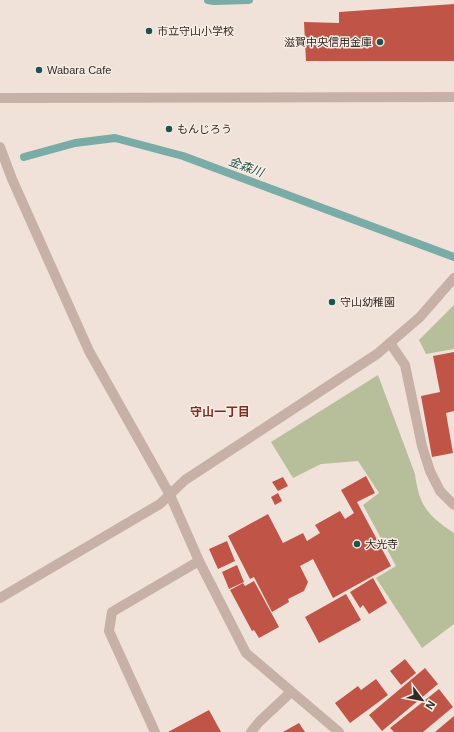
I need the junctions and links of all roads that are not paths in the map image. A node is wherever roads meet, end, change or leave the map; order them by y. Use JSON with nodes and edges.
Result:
{"nodes":[{"id":1,"x":454,"y":97,"type":"edge"},
{"id":2,"x":0,"y":98,"type":"edge"},
{"id":3,"x":0,"y":147,"type":"edge"},
{"id":4,"x":454,"y":278,"type":"edge"},
{"id":5,"x":390,"y":343,"type":"junction"},
{"id":6,"x":170,"y":495,"type":"junction"},
{"id":7,"x":454,"y":504,"type":"edge"},
{"id":8,"x":199,"y":561,"type":"junction"},
{"id":9,"x":0,"y":598,"type":"edge"},
{"id":10,"x":292,"y":692,"type":"junction"},
{"id":11,"x":155,"y":732,"type":"edge"},
{"id":12,"x":251,"y":732,"type":"edge"},
{"id":13,"x":339,"y":732,"type":"edge"}],
"edges":[{"from":1,"to":2,"type":"street"},
{"from":3,"to":6,"type":"street"},
{"from":4,"to":5,"type":"street"},
{"from":5,"to":6,"type":"street"},
{"from":5,"to":7,"type":"street"},
{"from":6,"to":8,"type":"street"},
{"from":6,"to":9,"type":"street"},
{"from":8,"to":10,"type":"street"},
{"from":8,"to":11,"type":"street"},
{"from":10,"to":12,"type":"street"},
{"from":10,"to":13,"type":"street"}]}
